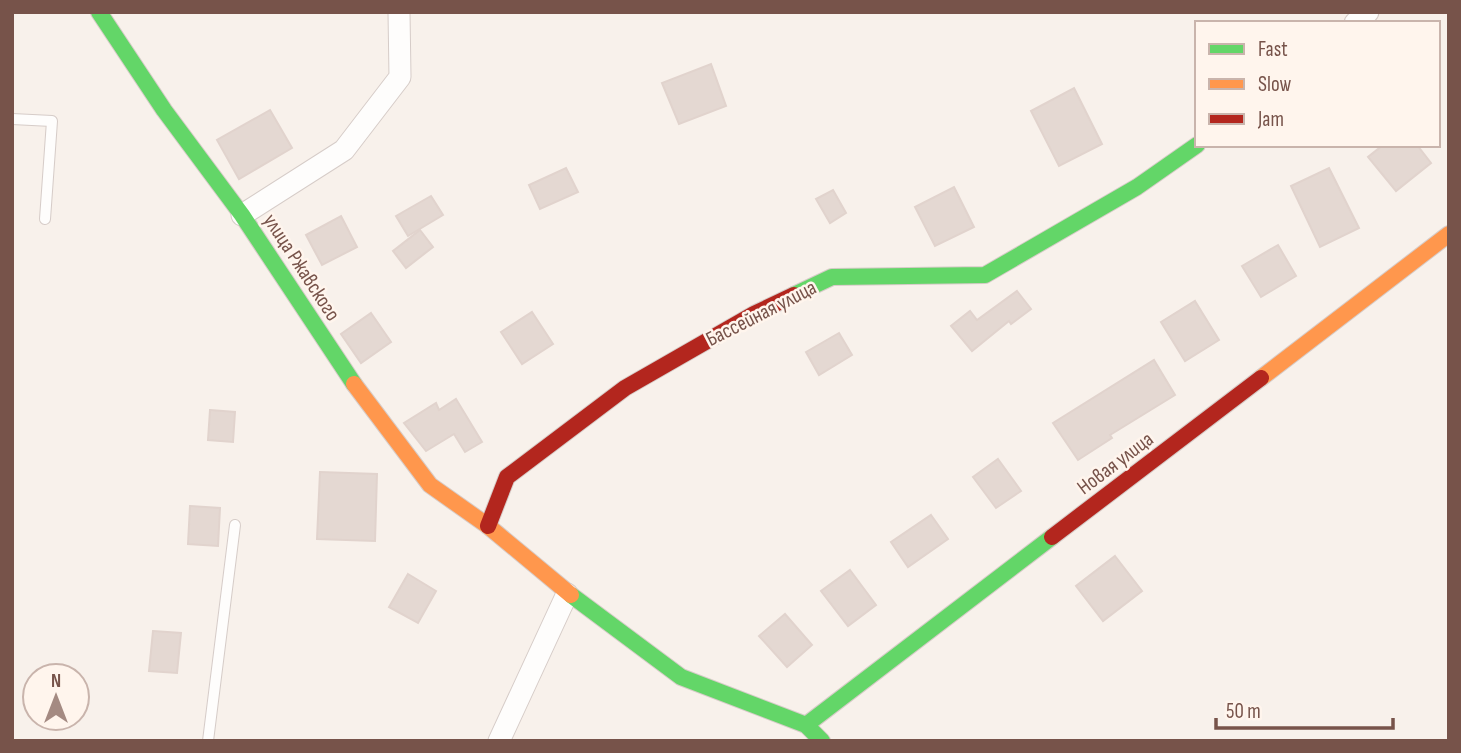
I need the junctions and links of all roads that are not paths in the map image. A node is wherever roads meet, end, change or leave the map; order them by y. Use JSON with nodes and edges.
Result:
{"nodes":[{"id":1,"x":99,"y":12,"type":"edge"},
{"id":2,"x":398,"y":12,"type":"edge"},
{"id":3,"x":12,"y":119,"type":"edge"},
{"id":4,"x":1195,"y":146,"type":"edge"},
{"id":5,"x":242,"y":215,"type":"junction"},
{"id":6,"x":45,"y":219,"type":"dead end"},
{"id":7,"x":1449,"y":234,"type":"edge"},
{"id":8,"x":235,"y":525,"type":"dead end"},
{"id":9,"x":488,"y":526,"type":"junction"},
{"id":10,"x":567,"y":594,"type":"junction"},
{"id":11,"x":806,"y":725,"type":"junction"},
{"id":12,"x":208,"y":741,"type":"edge"},
{"id":13,"x":499,"y":741,"type":"edge"},
{"id":14,"x":822,"y":741,"type":"edge"}],
"edges":[{"from":1,"to":5,"type":"street","name":"улица Ржавского"},
{"from":2,"to":5,"type":"street"},
{"from":3,"to":6,"type":"lane"},
{"from":4,"to":9,"type":"street","name":"Бассейная улица"},
{"from":5,"to":9,"type":"street","name":"улица Ржавского"},
{"from":7,"to":11,"type":"street","name":"Новая улица"},
{"from":8,"to":12,"type":"lane"},
{"from":9,"to":10,"type":"street","name":"улица Ржавского"},
{"from":10,"to":11,"type":"street","name":"улица Ржавского"},
{"from":10,"to":13,"type":"street"},
{"from":11,"to":14,"type":"street"}]}
